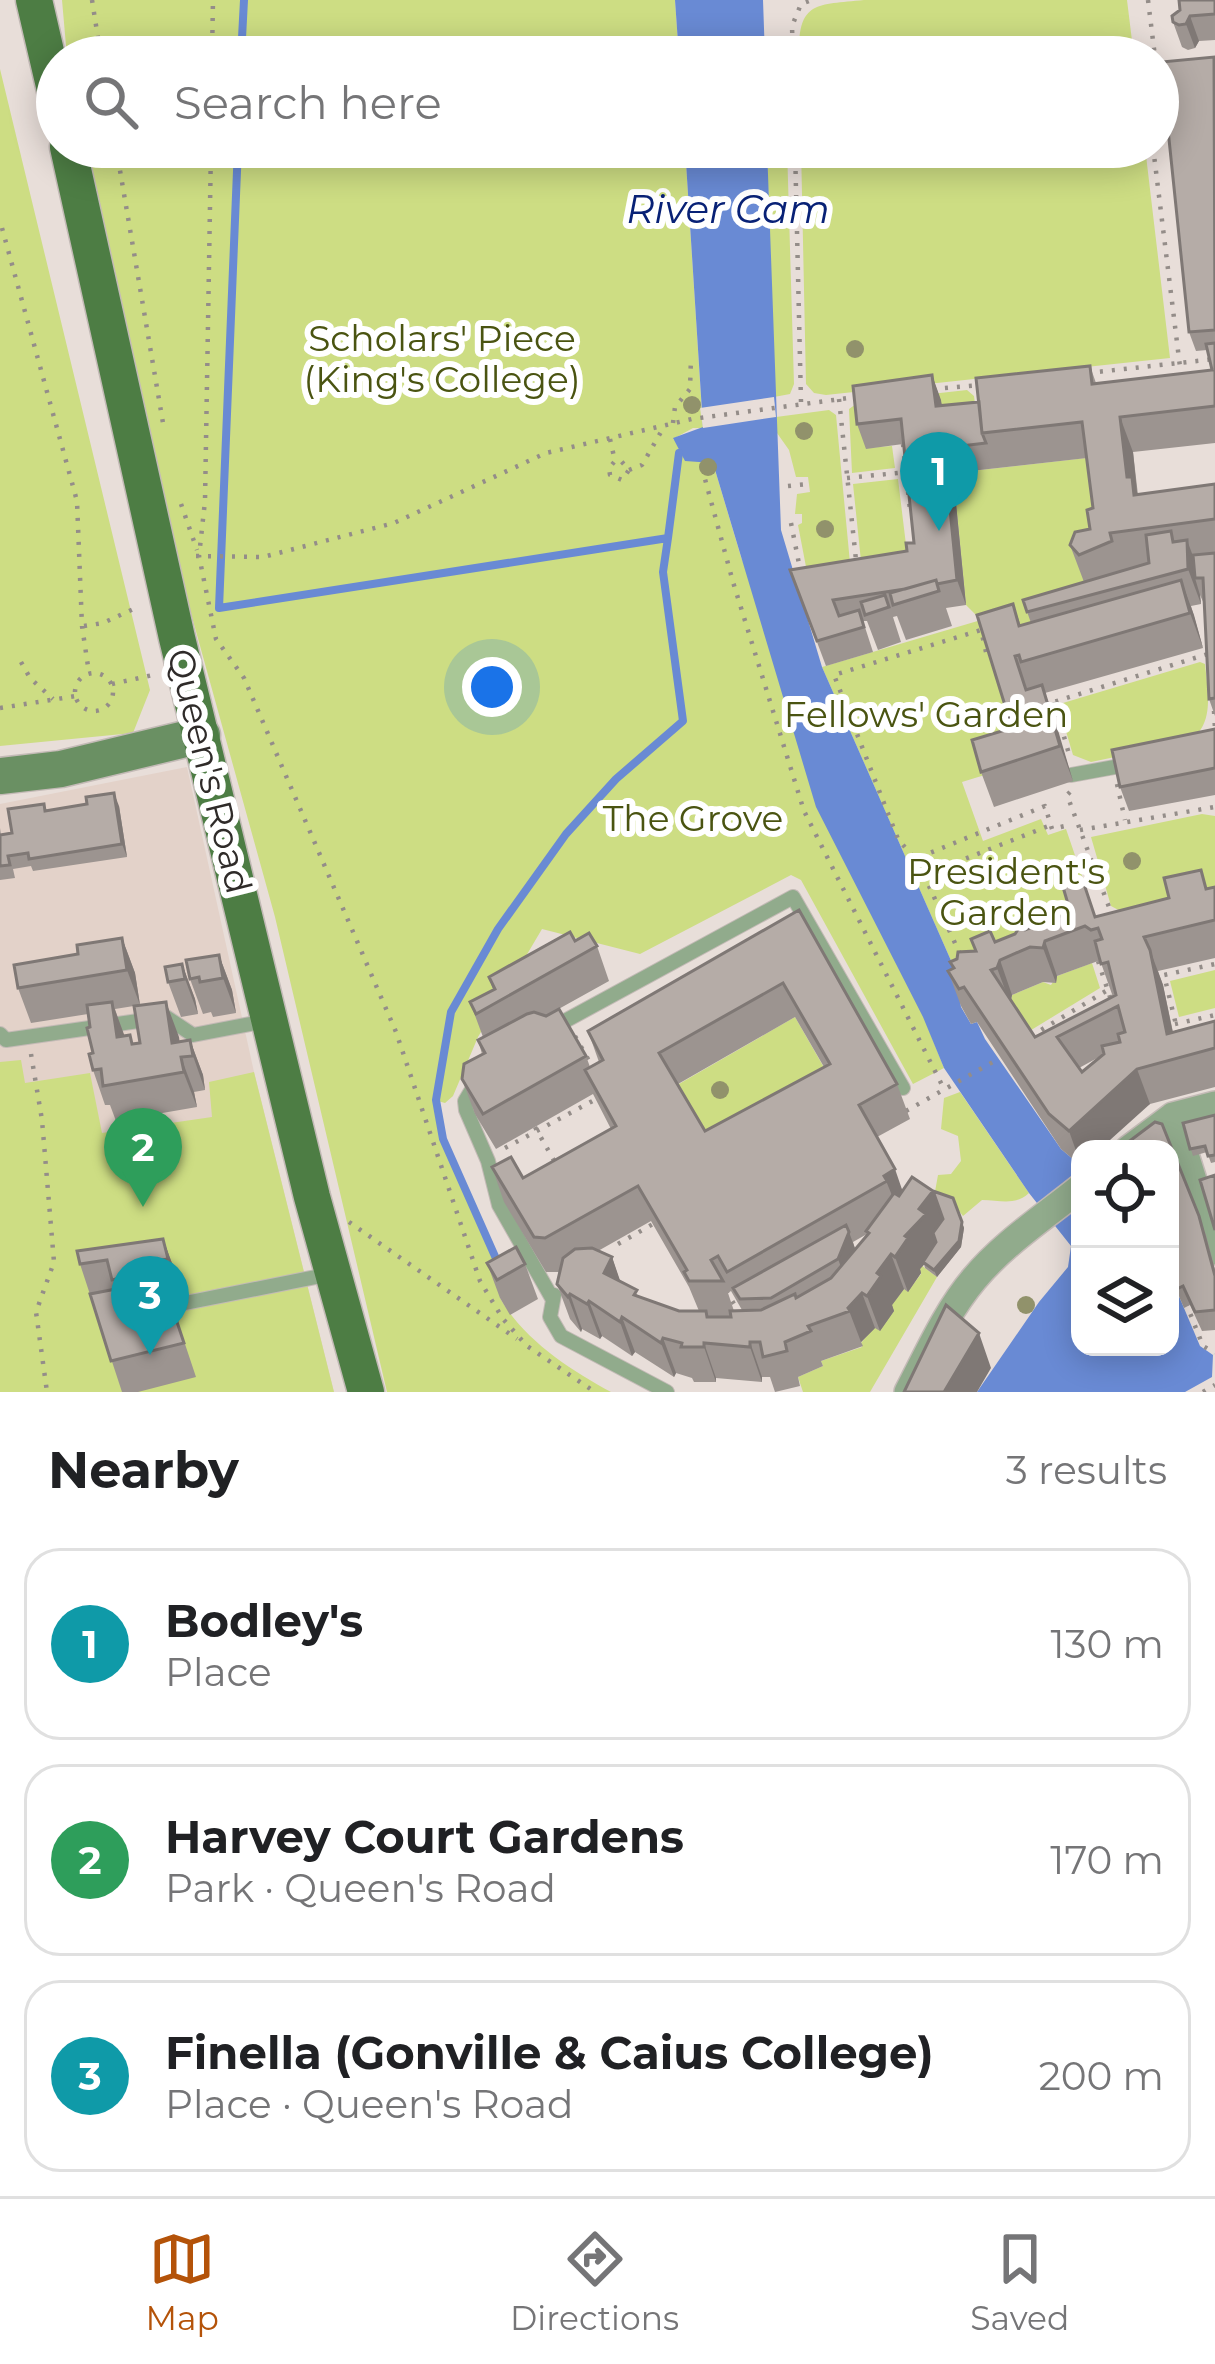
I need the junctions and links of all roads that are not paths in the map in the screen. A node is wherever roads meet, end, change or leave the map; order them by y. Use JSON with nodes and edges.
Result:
{"nodes":[{"id":1,"x":34,"y":0,"type":"edge"},
{"id":2,"x":42,"y":36,"type":"edge"},
{"id":3,"x":73,"y":168,"type":"edge"},
{"id":4,"x":202,"y":735,"type":"junction"},
{"id":5,"x":1154,"y":759,"type":"edge"},
{"id":6,"x":1073,"y":774,"type":"road end"},
{"id":7,"x":0,"y":776,"type":"edge"},
{"id":8,"x":272,"y":1020,"type":"junction"},
{"id":9,"x":546,"y":1032,"type":"edge"},
{"id":10,"x":0,"y":1034,"type":"edge"},
{"id":11,"x":487,"y":1064,"type":"edge"},
{"id":12,"x":494,"y":1082,"type":"edge"},
{"id":13,"x":903,"y":1088,"type":"dead end"},
{"id":14,"x":470,"y":1094,"type":"junction"},
{"id":15,"x":1215,"y":1105,"type":"edge"},
{"id":16,"x":1174,"y":1117,"type":"junction"},
{"id":17,"x":1142,"y":1140,"type":"edge"},
{"id":18,"x":1071,"y":1196,"type":"edge"},
{"id":19,"x":1215,"y":1252,"type":"edge"},
{"id":20,"x":336,"y":1273,"type":"junction"},
{"id":21,"x":165,"y":1307,"type":"edge"},
{"id":22,"x":366,"y":1392,"type":"edge"},
{"id":23,"x":667,"y":1392,"type":"edge"},
{"id":24,"x":908,"y":1392,"type":"edge"}],
"edges":[{"from":1,"to":2,"type":"main road"},
{"from":3,"to":4,"type":"main road","name":"Queen's Road"},
{"from":4,"to":7,"type":"street"},
{"from":4,"to":8,"type":"main road","name":"Queen's Road"},
{"from":5,"to":6,"type":"lane"},
{"from":8,"to":10,"type":"lane"},
{"from":8,"to":20,"type":"main road","name":"Queen's Road"},
{"from":9,"to":13,"type":"lane"},
{"from":11,"to":14,"type":"lane"},
{"from":12,"to":14,"type":"lane"},
{"from":14,"to":23,"type":"lane"},
{"from":15,"to":16,"type":"street"},
{"from":16,"to":17,"type":"street"},
{"from":16,"to":19,"type":"street"},
{"from":18,"to":24,"type":"street"},
{"from":20,"to":21,"type":"lane"},
{"from":20,"to":22,"type":"main road","name":"Queen's Road"}]}
